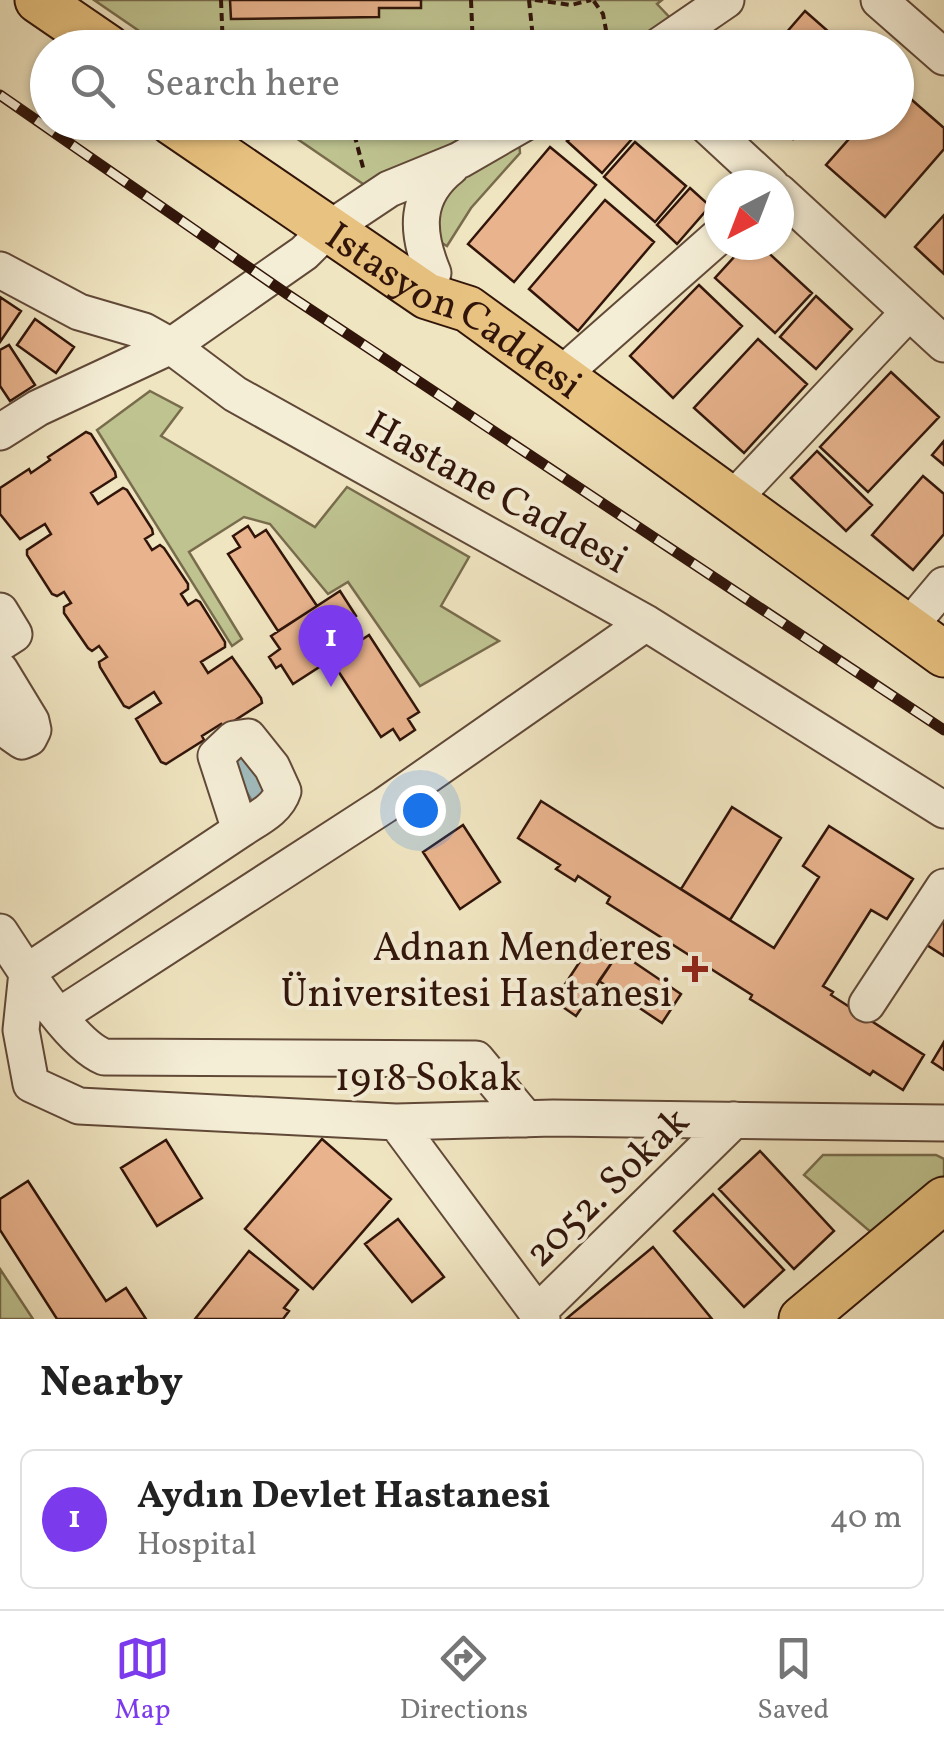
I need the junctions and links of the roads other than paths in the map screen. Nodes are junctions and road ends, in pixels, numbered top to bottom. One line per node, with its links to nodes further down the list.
1 (38, 0): 6 (main road)
2 (726, 0): 7 (street)
3 (879, 0): 8 (street)
4 (0, 2): 5 (main road)
5 (40, 30)
6 (82, 30)
7 (682, 30)
8 (913, 30)
9 (914, 31): 10 (street)
10 (944, 58)
11 (203, 140): 18 (main road, Istasyon Caddesi)
12 (241, 140): 18 (main road)
13 (496, 140): 15 (street)
14 (723, 140): 16 (street)
15 (446, 170): 18 (street); 21 (street)
16 (755, 170)
17 (794, 206): 23 (street)
18 (344, 223): 21 (main road); 22 (main road, Istasyon Caddesi); 24 (street)
19 (704, 249): 27 (street)
20 (0, 270): 26 (street, Hastane Caddesi)
21 (433, 273): 22 (main road)
22 (468, 310): 27 (main road, Istasyon Caddesi)
23 (909, 312): 25 (street); 30 (street)
24 (213, 316): 26 (street); 28 (street)
25 (944, 344)
26 (142, 345): 28 (street, Hastane Caddesi); 29 (street)
27 (559, 376): 30 (main road, Istasyon Caddesi)
28 (235, 394): 34 (street, Hastane Caddesi)
29 (0, 432)
30 (732, 500): 31 (main road, Istasyon Caddesi)
31 (808, 557): 32 (main road); 36 (main road, Istasyon Caddesi); 38 (main road)
32 (937, 607)
33 (0, 610): 35 (street)
34 (646, 623): 40 (street, Hastane Caddesi); 46 (street)
35 (0, 644)
36 (944, 654)
37 (0, 670): 39 (street)
38 (944, 688)
39 (0, 713)
40 (944, 810)
41 (240, 830): 44 (street)
42 (944, 887): 45 (street)
43 (0, 932): 44 (street)
44 (27, 972): 46 (street); 49 (street, 1918 Sokak)
45 (867, 1004)
46 (59, 1016): 47 (street)
47 (526, 1119): 48 (street, 1918 Sokak); 49 (street, 1918 Sokak)
48 (734, 1120): 50 (street, 1918 Sokak); 53 (street, 2052. Sokak)
49 (396, 1122): 53 (street)
50 (944, 1124)
51 (944, 1200): 54 (main road)
52 (944, 1234): 55 (main road)
53 (540, 1316)
54 (802, 1319)
55 (843, 1319)

